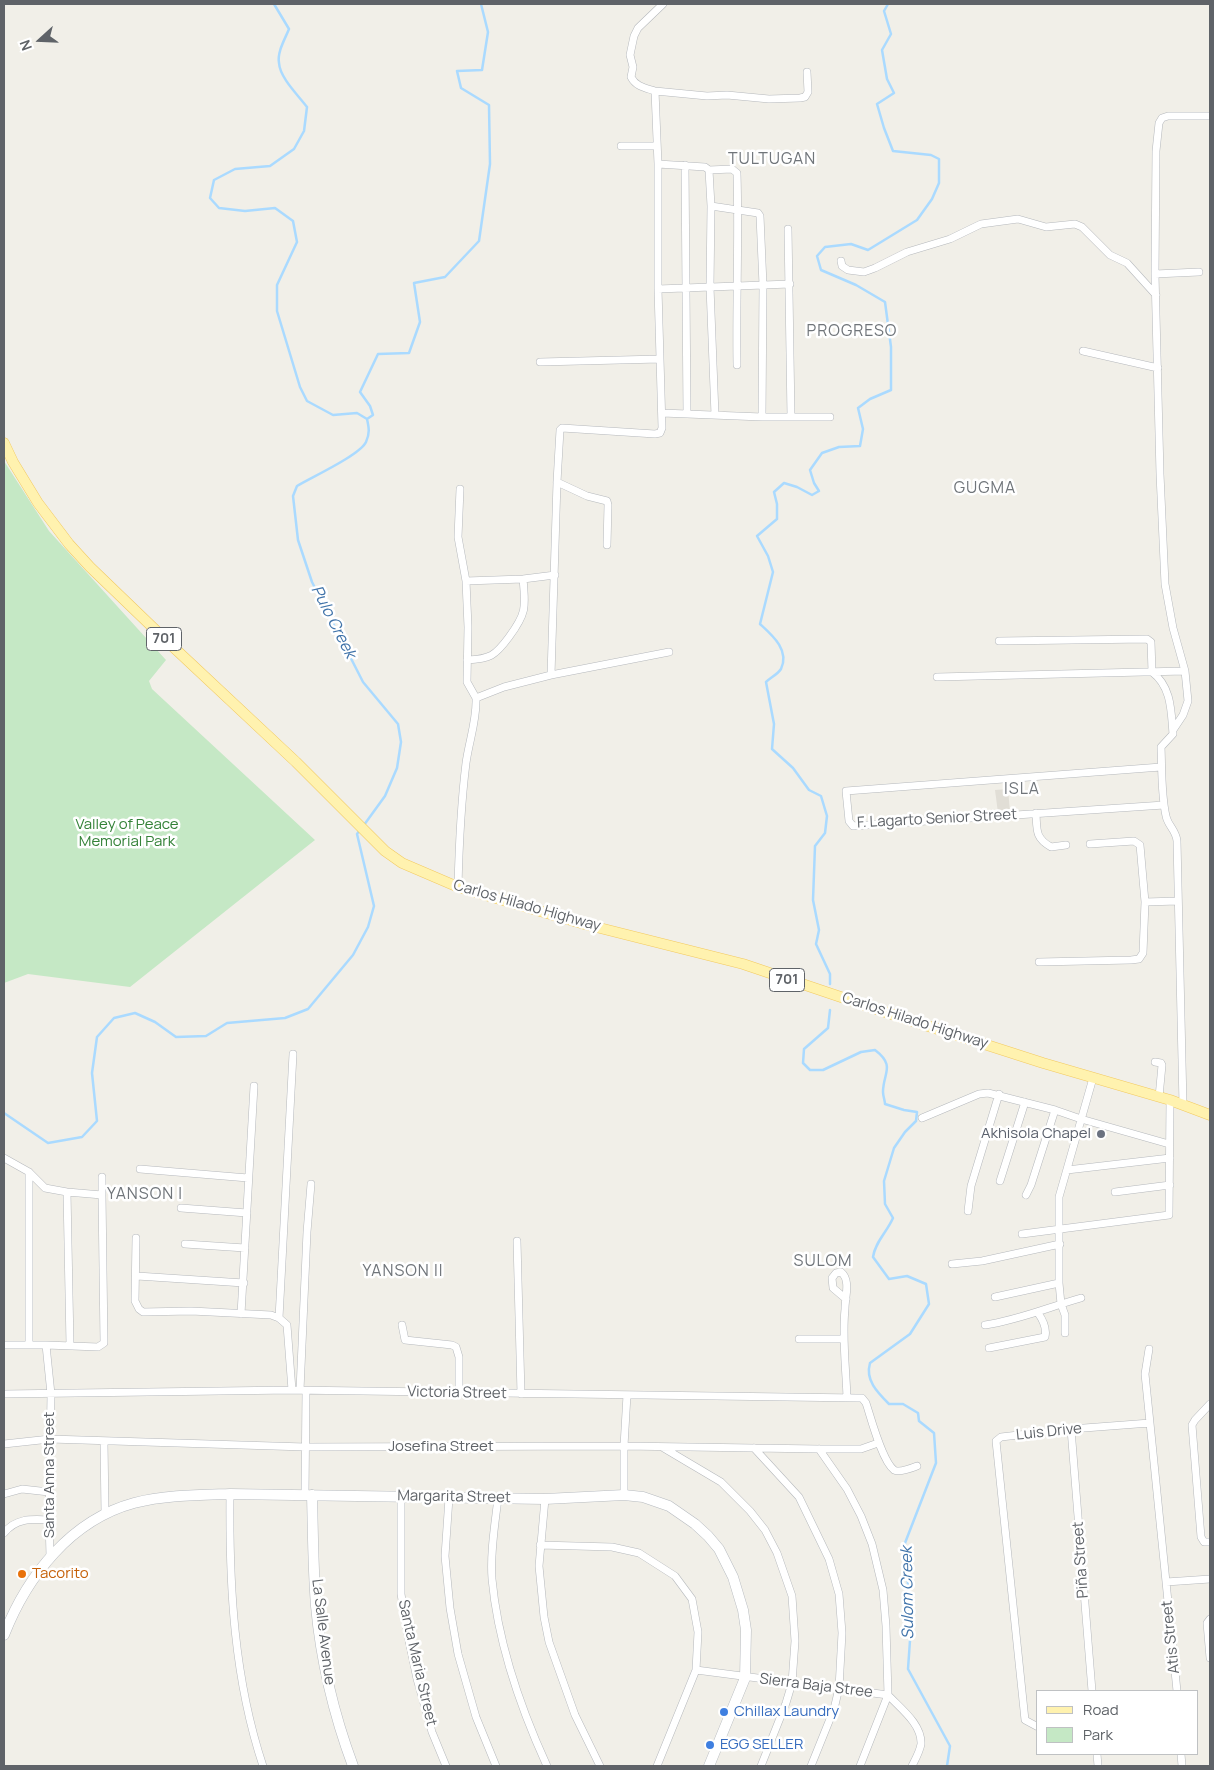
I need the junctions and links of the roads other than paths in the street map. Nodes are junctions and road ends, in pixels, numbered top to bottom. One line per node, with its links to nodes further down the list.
1 (663, 4): 3 (street)
2 (807, 72): 3 (street)
3 (655, 91): 6 (street)
4 (1210, 116): 15 (street)
5 (621, 146): 6 (street)
6 (657, 146): 7 (street)
7 (658, 164): 8 (street); 21 (street)
8 (686, 165): 9 (street); 20 (street)
9 (709, 170): 10 (street); 11 (street)
10 (711, 206): 11 (street); 19 (street)
11 (738, 211): 17 (street); 18 (street)
12 (788, 229): 16 (street)
13 (841, 261): 22 (street)
14 (1199, 272): 15 (street)
15 (1155, 274): 22 (street)
16 (790, 284): 17 (street); 32 (street)
17 (763, 285): 18 (street); 31 (street)
18 (736, 286): 19 (street); 26 (street)
19 (710, 287): 20 (street); 30 (street)
20 (687, 288): 21 (street); 29 (street)
21 (658, 289): 24 (street)
22 (1156, 294): 27 (street)
23 (1083, 351): 27 (street)
24 (660, 359): 25 (street); 28 (street)
25 (540, 362)
26 (737, 365)
27 (1158, 368): 44 (street)
28 (662, 413): 29 (street); 35 (street)
29 (687, 414): 30 (street)
30 (715, 415): 31 (street)
31 (762, 416): 32 (street)
32 (791, 417): 33 (street)
33 (830, 417)
34 (4, 443): 55 (main road, Carlos Hilado Highway / 701)
35 (557, 482): 37 (street); 38 (street)
36 (460, 489): 40 (street)
37 (607, 546)
38 (555, 575): 39 (street); 46 (street)
39 (522, 579): 40 (street); 43 (street)
40 (466, 582): 43 (street)
41 (1000, 641): 45 (street)
42 (669, 652): 46 (street)
43 (467, 660): 48 (street)
44 (1185, 671): 45 (street); 49 (street)
45 (1152, 672): 47 (street); 49 (street)
46 (551, 675): 48 (street)
47 (937, 677)
48 (476, 698): 55 (street)
49 (1172, 730): 50 (street)
50 (1162, 767): 51 (street); 52 (street, F. Lagarto Senior Street)
51 (1164, 805): 52 (street, F. Lagarto Senior Street); 56 (street)
52 (1036, 813): 54 (street)
53 (1090, 844): 57 (street)
54 (1066, 845)
55 (458, 887): 61 (main road, Carlos Hilado Highway / 701)
56 (1178, 901): 57 (street); 67 (street)
57 (1144, 902): 58 (street)
58 (1039, 962)
59 (293, 1054): 107 (street)
60 (1155, 1062): 64 (street)
61 (1093, 1078): 64 (main road, Carlos Hilado Highway / 701); 71 (street)
62 (254, 1086): 79 (street)
63 (999, 1094): 66 (street); 70 (street); 88 (street)
64 (1159, 1097): 65 (main road, Carlos Hilado Highway / 701)
65 (1170, 1100): 67 (main road, Carlos Hilado Highway / 701); 72 (street)
66 (1025, 1102): 68 (street); 80 (street)
67 (1183, 1105): 69 (main road, Carlos Hilado Highway / 701)
68 (1055, 1110): 71 (street); 86 (street)
69 (1210, 1115)
70 (922, 1118)
71 (1081, 1119): 72 (street); 76 (street)
72 (1169, 1144): 74 (street)
73 (4, 1158): 77 (street)
74 (1170, 1158): 76 (street); 82 (street)
75 (140, 1169): 79 (street)
76 (1067, 1170): 90 (street)
77 (28, 1172): 83 (street); 114 (street)
78 (102, 1177): 85 (street)
79 (248, 1178): 89 (street)
80 (1000, 1181)
81 (311, 1184): 119 (street)
82 (1170, 1185): 84 (street); 90 (street)
83 (67, 1192): 85 (street); 116 (street)
84 (1115, 1192)
85 (102, 1195): 116 (street)
86 (1026, 1195)
87 (181, 1208): 89 (street)
88 (968, 1211)
89 (247, 1213): 96 (street)
90 (1060, 1230): 91 (street); 95 (street)
91 (1022, 1234)
92 (136, 1238): 98 (street)
93 (517, 1241): 123 (street)
94 (185, 1244): 96 (street)
95 (1060, 1244): 97 (street); 100 (street)
96 (245, 1248): 99 (street)
97 (952, 1264)
98 (137, 1276): 99 (street); 106 (street)
99 (244, 1283): 106 (street)
100 (1059, 1283): 101 (street); 104 (street)
101 (995, 1297)
102 (1082, 1298): 104 (street)
103 (846, 1299): 112 (street)
104 (1061, 1304): 105 (street); 110 (street)
105 (1038, 1313): 109 (street); 117 (street)
106 (241, 1314): 107 (street)
107 (280, 1318): 119 (street)
108 (402, 1325): 120 (street)
109 (985, 1325)
110 (1065, 1333)
111 (799, 1339): 112 (street)
112 (844, 1339): 125 (street)
113 (4, 1345): 114 (street)
114 (29, 1345): 115 (street)
115 (46, 1345): 116 (street); 122 (street, Santa Anna Street)
116 (70, 1345)
117 (989, 1348)
118 (1149, 1349): 127 (street)
119 (300, 1390): 120 (street, Victoria Street); 122 (street, Victoria Street); 135 (street)
120 (459, 1393): 123 (street, Victoria Street)
121 (4, 1394): 122 (street, Victoria Street)
122 (51, 1394): 129 (street, Santa Anna Street)
123 (521, 1394): 124 (street, Victoria Street)
124 (627, 1395): 125 (street, Victoria Street); 133 (street)
125 (847, 1398): 131 (street, Victoria Street)
126 (1210, 1404): 151 (street)
127 (1150, 1423): 128 (street, Luis Drive); 155 (street)
128 (1071, 1429): 163 (street, Piña Street); 166 (street, Luis Drive)
129 (50, 1439): 130 (street, Josefina Street); 132 (street, Josefina Street); 139 (street, Santa Anna Street)
130 (104, 1441): 135 (street, Josefina Street); 148 (street)
131 (878, 1443): 137 (street, Josefina Street); 138 (street)
132 (4, 1444)
133 (624, 1446): 134 (street, Josefina Street); 135 (street, Josefina Street); 142 (street)
134 (662, 1447): 136 (street, Josefina Street); 161 (street)
135 (305, 1448): 143 (street)
136 (754, 1448): 137 (street, Josefina Street); 162 (street)
137 (819, 1449): 165 (street)
138 (917, 1466)
139 (49, 1492): 140 (street); 149 (street, Santa Anna Street)
140 (4, 1494)
141 (230, 1494): 143 (street, Margarita Street); 148 (street, Margarita Street); 167 (street)
142 (624, 1494): 147 (street, Margarita Street); 160 (street, Margarita Street)
143 (308, 1495): 144 (street, Margarita Street); 168 (street, La Salle Avenue)
144 (400, 1496): 145 (street, Margarita Street); 169 (street, Santa Maria Street)
145 (449, 1498): 146 (street, Margarita Street); 170 (street)
146 (498, 1498): 147 (street, Margarita Street); 171 (street)
147 (545, 1499): 152 (street)
148 (106, 1513): 153 (street, Margarita Street)
149 (49, 1520): 150 (street); 153 (street, Santa Anna Street)
150 (4, 1533)
151 (1210, 1542)
152 (540, 1545): 159 (street); 172 (street)
153 (50, 1556): 157 (street, Margarita Street)
154 (1210, 1579): 155 (street)
155 (1166, 1582): 164 (street, Atis Street)
156 (1210, 1619): 158 (street)
157 (4, 1634)
158 (1210, 1658)
159 (696, 1670): 160 (street, Sierra Baja Stree); 173 (street)
160 (745, 1678): 161 (street, Sierra Baja Stree); 174 (street, Margarita Street)
161 (792, 1683): 162 (street, Sierra Baja Stree); 175 (street)
162 (838, 1688): 165 (street, Sierra Baja Stree); 176 (street)
163 (1092, 1690)
164 (1176, 1690)
165 (888, 1695): 177 (street); 178 (street)
166 (1036, 1725)
167 (263, 1766)
168 (354, 1766)
169 (446, 1766)
170 (496, 1766)
171 (548, 1766)
172 (600, 1766)
173 (657, 1766)
174 (709, 1766)
175 (762, 1766)
176 (811, 1766)
177 (860, 1766)
178 (912, 1766)

